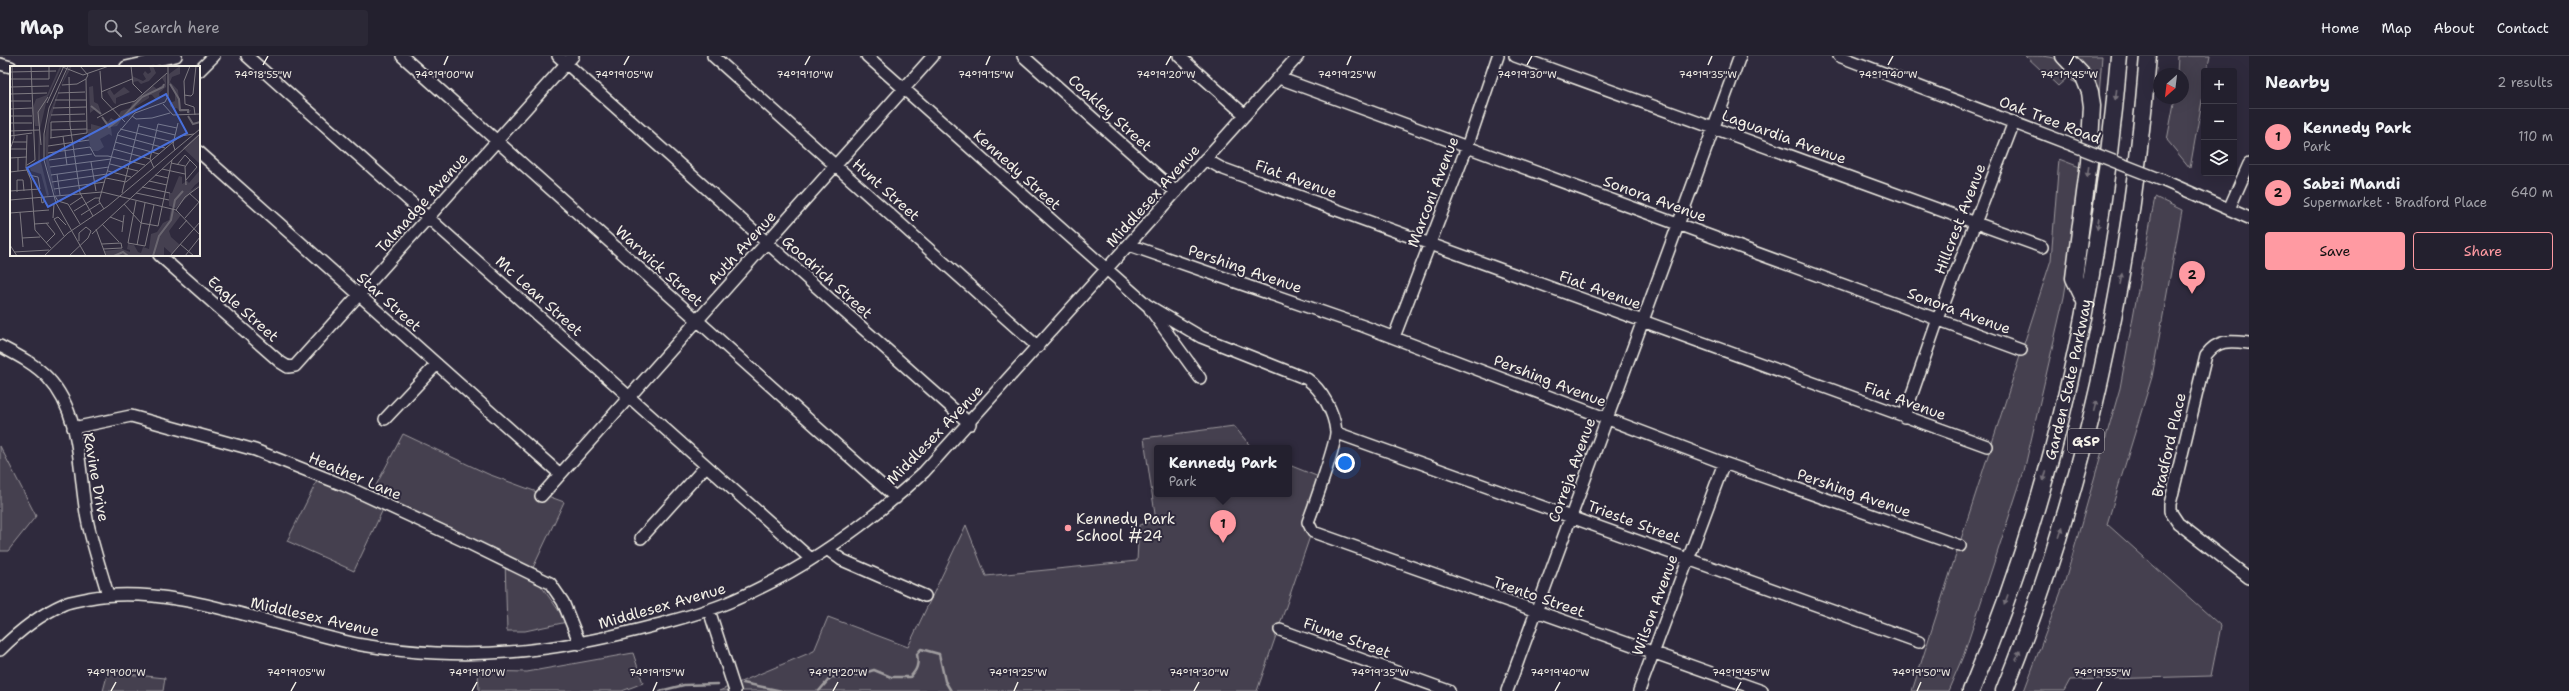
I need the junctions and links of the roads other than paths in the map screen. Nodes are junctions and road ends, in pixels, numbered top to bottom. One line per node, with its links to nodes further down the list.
1 (176, 56): 21 (street)
2 (214, 56): 23 (street)
3 (247, 56): 37 (street, Mc Lean Street)
4 (402, 56): 29 (street, Warwick Street)
5 (558, 56): 19 (street, Goodrich Street)
6 (713, 56): 34 (street, Hunt Street)
7 (867, 56): 25 (street, Kennedy Street)
8 (933, 56): 25 (street, Auth Avenue)
9 (1023, 56): 35 (street, Coakley Street)
10 (1178, 56): 26 (street)
11 (1298, 56): 24 (street, Middlesex Avenue)
12 (1498, 56): 30 (street, Marconi Avenue)
13 (1515, 56): 28 (street, Laguardia Avenue)
14 (1740, 56): 28 (street, Correja Avenue)
15 (1839, 56): 27 (street, Oak Tree Road)
16 (2064, 56): 48 (highway, one-way to 48)
17 (2119, 56): 48 (highway, Garden State Parkway / GSP, one-way to 48)
18 (2149, 56): 96 (highway, GSP, one-way to 18)
19 (570, 60): 29 (street, Talmadge Avenue); 41 (street, Goodrich Street)
20 (0, 64): 22 (street)
21 (131, 66)
22 (10, 67)
23 (200, 70)
24 (1279, 78): 26 (street, Middlesex Avenue); 30 (street, Sonora Avenue)
25 (904, 89): 34 (street, Auth Avenue); 46 (street, Kennedy Street)
26 (1245, 115): 32 (street, Middlesex Avenue)
27 (2014, 122): 36 (street, Oak Tree Road, bridge); 40 (street, Hillcrest Avenue)
28 (1713, 127): 39 (street, Correja Avenue); 40 (street, Laguardia Avenue)
29 (497, 141): 37 (street, Talmadge Avenue); 51 (street, Warwick Street)
30 (1467, 147): 39 (street, Sonora Avenue); 42 (street, Marconi Avenue)
31 (200, 153): 47 (street, Star Street)
32 (1205, 159): 35 (street, Middlesex Avenue); 42 (street, Fiat Avenue)
33 (2249, 164): 36 (street)
34 (836, 166): 41 (street, Auth Avenue); 56 (street, Hunt Street)
35 (1176, 192): 43 (street, Middlesex Avenue)
36 (2229, 210): 38 (street, Oak Tree Road)
37 (428, 218): 47 (street, Talmadge Avenue); 61 (street, Mc Lean Street)
38 (2249, 218)
39 (1678, 223): 50 (street, Sonora Avenue); 52 (street, Correja Avenue)
40 (1974, 223): 44 (street, Laguardia Avenue); 50 (street, Hillcrest Avenue)
41 (767, 243): 51 (street, Auth Avenue); 65 (street, Goodrich Street)
42 (1429, 244): 52 (street, Fiat Avenue); 53 (street, Marconi Avenue)
43 (1129, 245): 46 (street, Middlesex Avenue); 53 (street, Pershing Avenue)
44 (2042, 247)
45 (160, 256): 59 (street, Eagle Street)
46 (1106, 270): 49 (street, Kennedy Street); 56 (street, Middlesex Avenue)
47 (360, 295): 58 (street, Star Street); 59 (street, Talmadge Avenue)
48 (2085, 301): 95 (highway, Garden State Parkway / GSP, one-way to 95)
49 (1147, 305): 60 (street, Kennedy Street); 67 (street, Kennedy Street)
50 (1938, 319): 57 (street, Sonora Avenue); 62 (street, Hillcrest Avenue)
51 (697, 320): 61 (street, Auth Avenue); 73 (street, Warwick Street)
52 (1642, 321): 62 (street, Fiat Avenue); 63 (street, Correja Avenue)
53 (1394, 337): 63 (street, Pershing Avenue)
54 (2249, 344): 80 (street, Bradford Place)
55 (0, 346): 66 (street, Ravine Drive)
56 (1038, 347): 65 (street, Middlesex Avenue)
57 (2021, 350)
58 (437, 364): 64 (street); 71 (street, Star Street)
59 (290, 367)
60 (1200, 378)
61 (629, 397): 70 (street, Mc Lean Street); 71 (street, Auth Avenue)
62 (1904, 417): 68 (street, Fiat Avenue)
63 (1607, 418): 69 (street, Pershing Avenue); 74 (street, Correja Avenue)
64 (385, 419)
65 (970, 424): 73 (street, Middlesex Avenue)
66 (73, 428): 81 (street, Ravine Drive); 87 (street, Heather Lane)
67 (1337, 433): 74 (street, Trieste Street); 84 (street, Trento Street)
68 (1987, 446)
69 (1724, 463): 76 (street, Pershing Avenue); 78 (street, Wilson Avenue)
70 (706, 466): 75 (street); 79 (street, Mc Lean Street)
71 (560, 474): 72 (street, Auth Avenue)
72 (541, 496)
73 (896, 498): 77 (street, Middlesex Avenue)
74 (1571, 515): 78 (street, Trieste Street); 84 (street, Correja Avenue)
75 (641, 538)
76 (1960, 546)
77 (827, 549): 79 (street, Middlesex Avenue); 82 (street)
78 (1688, 558): 86 (street, Trieste Street); 89 (street, Wilson Avenue)
79 (811, 559): 83 (street, Middlesex Avenue)
80 (2249, 578)
81 (108, 595): 87 (street, Middlesex Avenue); 88 (street, Middlesex Avenue)
82 (925, 596)
83 (709, 610): 87 (street, Middlesex Avenue); 90 (street)
84 (1537, 613): 89 (street, Trento Street); 92 (street, Correja Avenue)
85 (1280, 630): 91 (street, Fiume Street)
86 (1919, 642)
87 (580, 644)
88 (0, 650)
89 (1653, 651): 93 (street, Wilson Avenue); 94 (street, Trento Street)
90 (735, 691)
91 (1449, 691)
92 (1507, 691)
93 (1639, 691)
94 (1762, 691)
95 (1971, 691)
96 (2004, 691)

